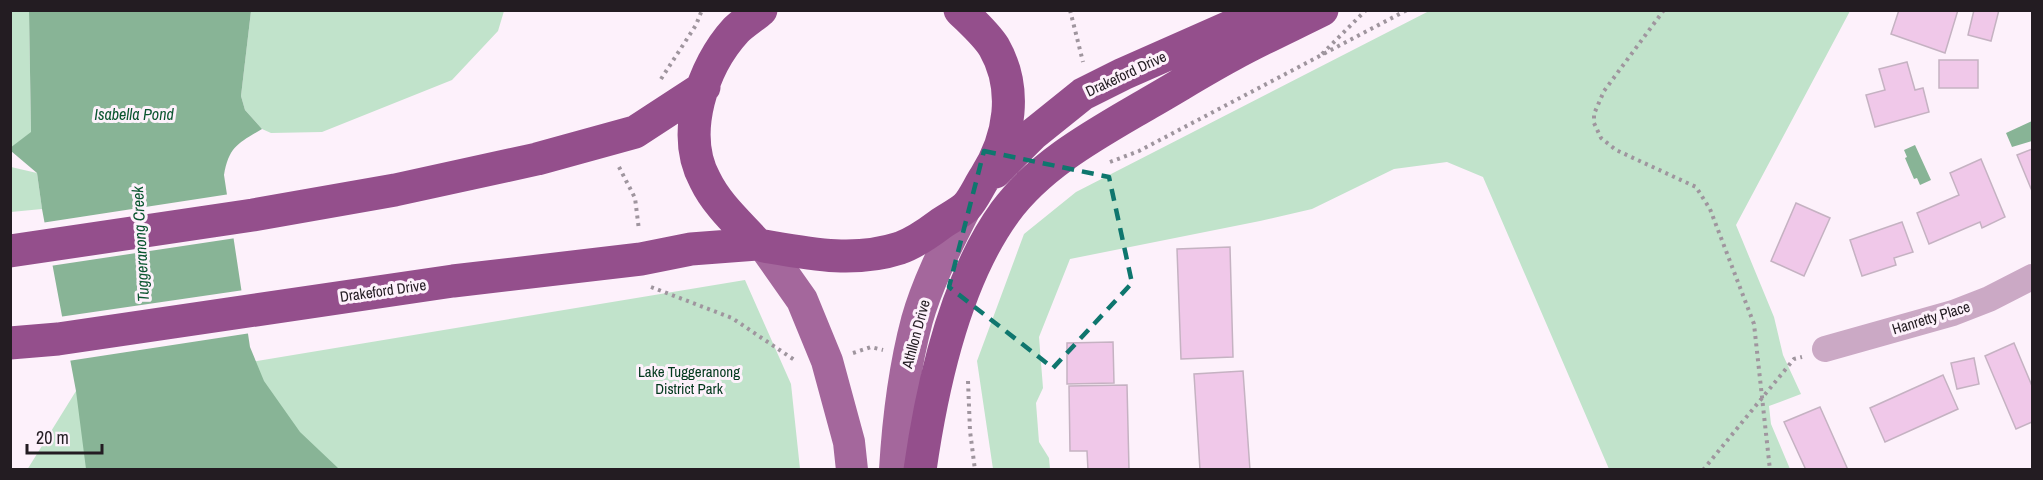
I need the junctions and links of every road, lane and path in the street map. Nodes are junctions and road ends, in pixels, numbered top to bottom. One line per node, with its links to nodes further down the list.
1 (702, 10): 10 (path)
2 (734, 10): 9 (main road)
3 (761, 10): 9 (highway)
4 (960, 10): 14 (highway)
5 (1268, 10): 14 (highway, Drakeford Drive)
6 (1322, 10): 26 (highway)
7 (1407, 10): 13 (path)
8 (1664, 10): 23 (path)
9 (719, 55): 11 (highway)
10 (659, 82)
11 (704, 87): 12 (highway); 15 (highway)
12 (607, 141): 16 (highway); 17 (path)
13 (1100, 167)
14 (971, 198): 15 (highway, Drakeford Drive); 25 (main road, Athllon Drive)
15 (761, 245): 17 (highway, Drakeford Drive); 24 (main road)
16 (10, 251)
17 (641, 259): 19 (highway, Drakeford Drive); 21 (path)
18 (2032, 277): 20 (street, Hanretty Place)
19 (10, 344)
20 (1825, 349): 23 (path)
21 (797, 362)
22 (968, 375): 27 (path)
23 (1763, 397): 28 (path); 29 (path)
24 (852, 470)
25 (895, 470)
26 (920, 470)
27 (975, 470)
28 (1703, 470)
29 (1770, 470)

